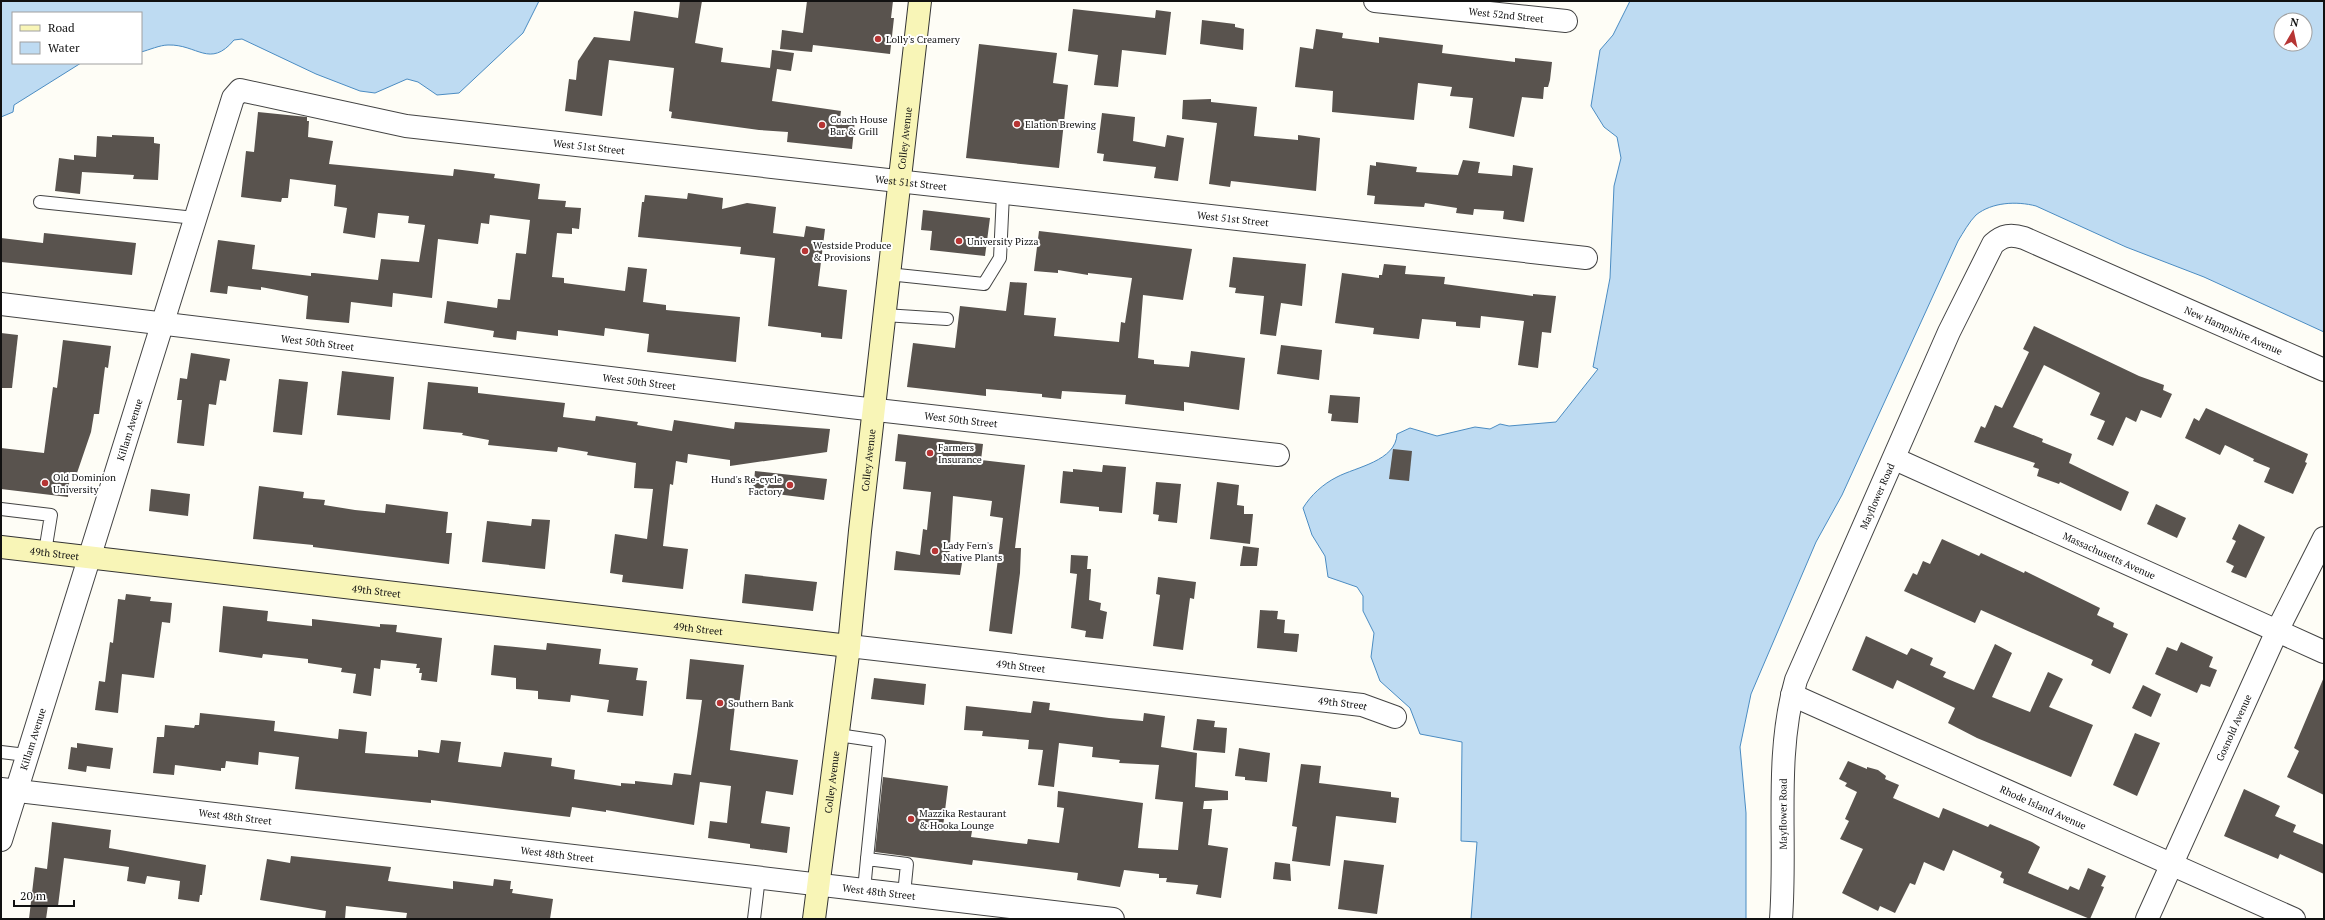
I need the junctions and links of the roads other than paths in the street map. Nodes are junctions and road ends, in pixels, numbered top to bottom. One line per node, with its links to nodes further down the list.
1 (920, 1): 5 (main road, Colley Avenue)
2 (1375, 1): 3 (street, West 52nd Street)
3 (1566, 21)
4 (240, 90): 5 (street, West 51st Street); 8 (street, Killam Avenue)
5 (898, 182): 6 (street, West 51st Street); 10 (main road, Colley Avenue)
6 (1003, 194): 9 (street, West 51st Street); 10 (lane)
7 (40, 202): 8 (lane)
8 (196, 218): 15 (street, Killam Avenue)
9 (1586, 258)
10 (888, 274): 13 (main road, Colley Avenue)
11 (2142, 290): 16 (street, New Hampshire Avenue); 19 (street, Mayflower Road)
12 (1, 304): 15 (street, West 50th Street)
13 (884, 314): 14 (lane); 17 (main road, Colley Avenue)
14 (947, 319)
15 (162, 324): 17 (street, West 50th Street); 24 (street, Killam Avenue)
16 (2324, 370)
17 (874, 409): 18 (street, West 50th Street); 26 (main road, Colley Avenue)
18 (1278, 455)
19 (1895, 459): 25 (street, Massachusetts Avenue); 28 (street, Mayflower Road)
20 (1, 509): 23 (lane)
21 (2324, 538): 25 (street, Gosnold Avenue)
22 (1, 547): 23 (main road, 49th Street)
23 (45, 552): 24 (main road, 49th Street)
24 (88, 558): 26 (main road, 49th Street); 32 (street, Killam Avenue)
25 (2277, 631): 27 (street, Massachusetts Avenue); 36 (street, Gosnold Avenue)
26 (849, 646): 29 (street, 49th Street); 30 (main road, Colley Avenue)
27 (2324, 652)
28 (1792, 695): 36 (street, Rhode Island Avenue); 44 (street, Mayflower Road)
29 (1395, 716)
30 (838, 734): 35 (lane); 38 (main road, Colley Avenue)
31 (1, 752): 32 (lane)
32 (26, 755): 33 (street, Killam Avenue)
33 (9, 790): 34 (street, Killam Avenue); 37 (street, West 48th Street)
34 (1, 840)
35 (867, 859): 39 (lane); 40 (lane)
36 (2171, 864): 45 (street, Gosnold Avenue); 46 (street, Rhode Island Avenue)
37 (759, 877): 38 (street, West 48th Street); 41 (lane)
38 (818, 884): 39 (street, West 48th Street); 42 (main road, Colley Avenue)
39 (864, 890): 40 (street, West 48th Street)
40 (904, 894): 43 (street, West 48th Street)
41 (754, 919)
42 (814, 919)
43 (1113, 919)
44 (1781, 919)
45 (2147, 919)
46 (2294, 919)

